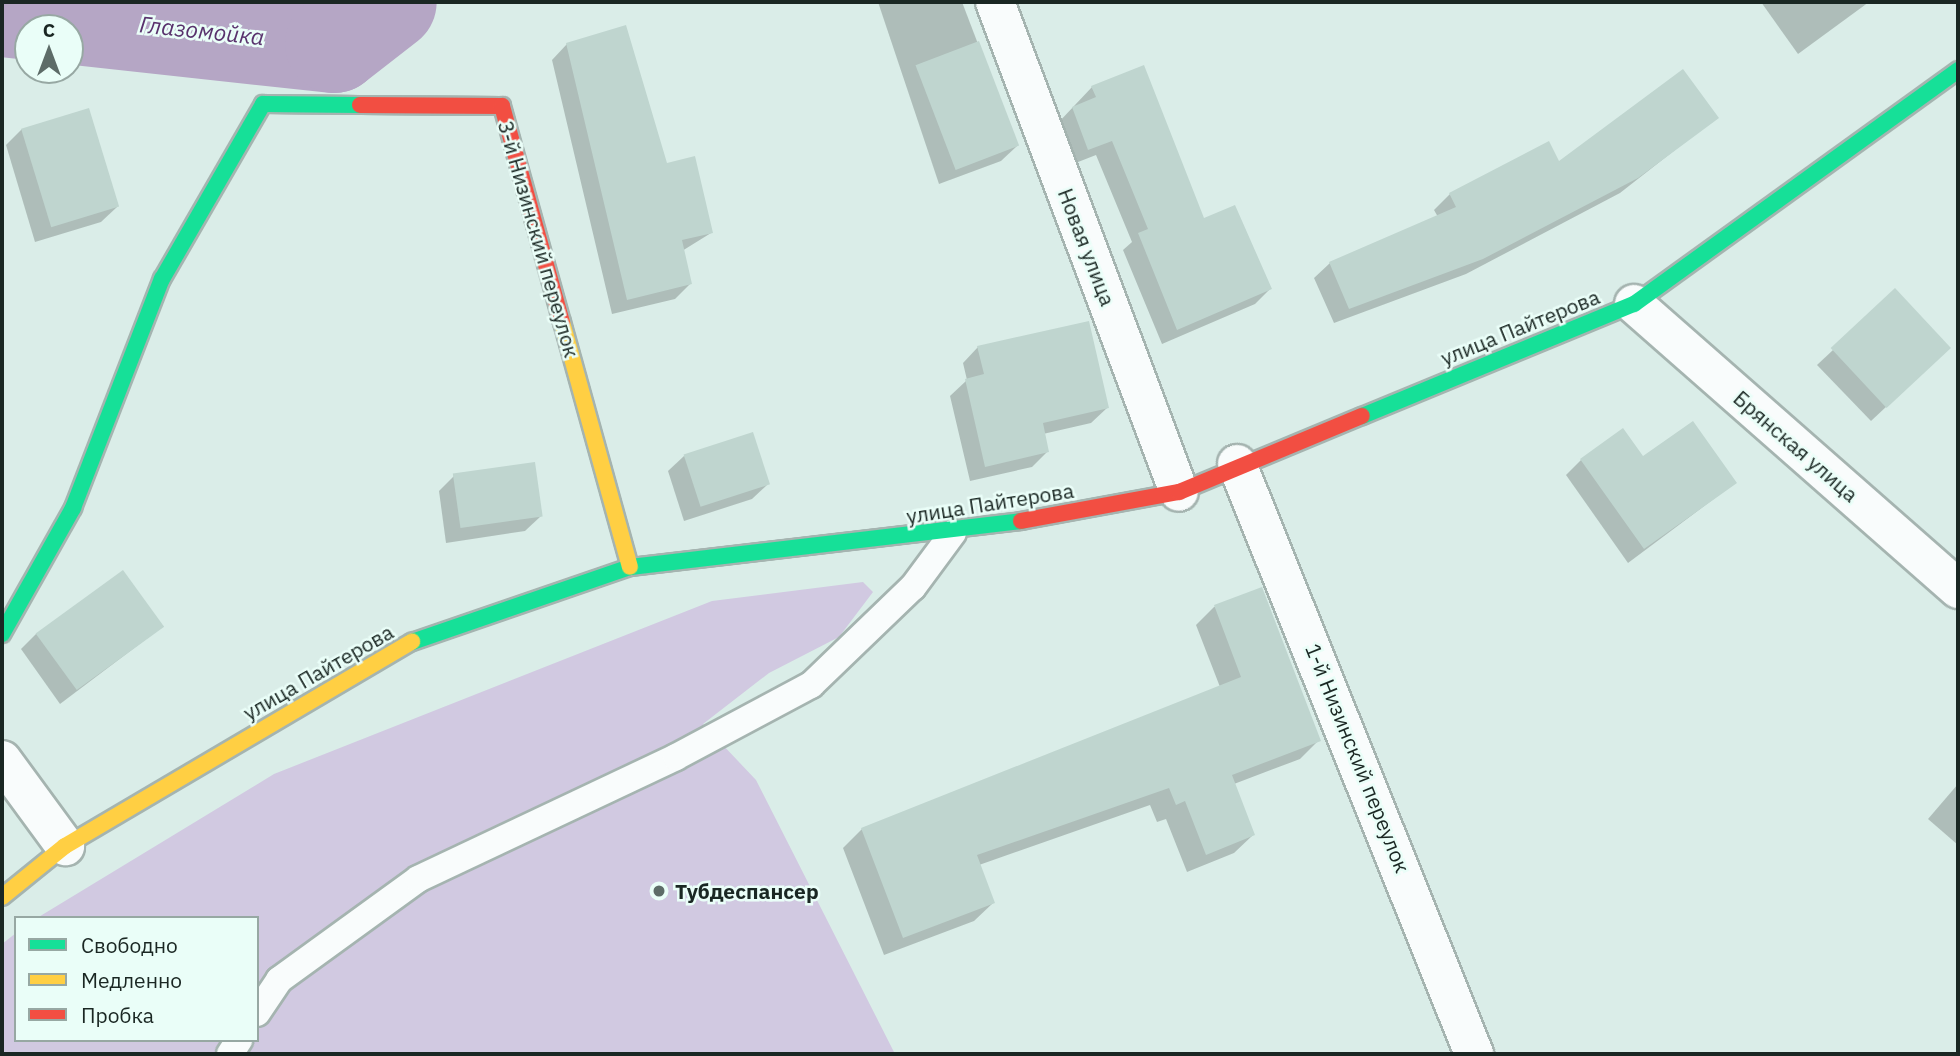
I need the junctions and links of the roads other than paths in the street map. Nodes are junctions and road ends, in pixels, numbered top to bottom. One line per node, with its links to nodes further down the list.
1 (995, 2): 5 (street, Новая улица)
2 (1958, 71): 3 (main road, улица Пайтерова)
3 (1634, 304): 4 (main road, улица Пайтерова); 8 (street, Брянская улица)
4 (1237, 464): 5 (main road, улица Пайтерова); 14 (street, 1-й Низинский переулок)
5 (1179, 492): 6 (main road, улица Пайтерова)
6 (953, 533): 7 (main road, улица Пайтерова); 13 (lane)
7 (630, 567): 9 (main road, 3-й Низинский переулок); 11 (main road, улица Пайтерова)
8 (1958, 589)
9 (2, 634)
10 (2, 760): 11 (street)
11 (65, 846): 12 (main road, улица Пайтерова)
12 (2, 897)
13 (259, 1010)
14 (1474, 1054)

